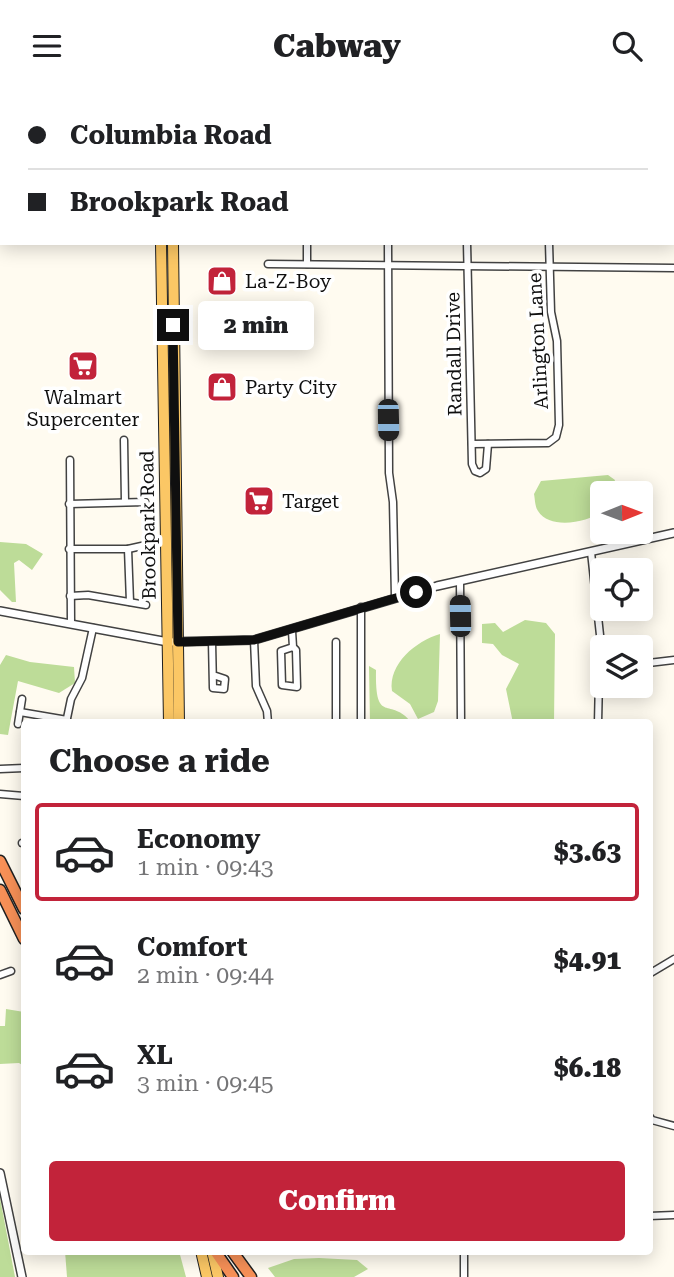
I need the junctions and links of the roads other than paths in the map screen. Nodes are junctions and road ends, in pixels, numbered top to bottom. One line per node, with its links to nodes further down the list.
1 (160, 245): 37 (main road, Brookpark Road)
2 (173, 245): 37 (main road, Brookpark Road)
3 (307, 245): 8 (street)
4 (388, 245): 9 (street)
5 (467, 245): 10 (street, Randall Drive)
6 (549, 245): 11 (street, Arlington Lane)
7 (268, 264): 8 (street)
8 (307, 264): 9 (street)
9 (388, 265): 10 (street); 27 (street)
10 (468, 267): 11 (street); 14 (street, Randall Drive)
11 (549, 268): 12 (street); 15 (street, Arlington Lane)
12 (674, 268)
13 (124, 440): 17 (street)
14 (472, 444): 15 (street); 15 (street, Randall Drive)
15 (488, 444)
16 (70, 460): 18 (street)
17 (125, 502): 18 (street); 19 (street)
18 (69, 504): 22 (street)
19 (147, 507)
20 (674, 533): 24 (street)
21 (148, 538): 23 (street)
22 (69, 549): 23 (street); 26 (street)
23 (128, 549): 28 (street)
24 (591, 552): 25 (street); 35 (street)
25 (460, 581): 27 (street); 54 (street)
26 (70, 596): 28 (street); 32 (street)
27 (395, 597): 30 (street)
28 (130, 602): 29 (street)
29 (146, 605)
30 (361, 607): 34 (street); 53 (street)
31 (0, 611): 32 (street)
32 (71, 623): 33 (street)
33 (93, 628): 37 (street); 48 (street)
34 (292, 631): 36 (street); 40 (street)
35 (600, 635)
36 (254, 640): 38 (street); 51 (street)
37 (173, 642): 38 (street); 49 (main road, Brookpark Road); 50 (main road, Brookpark Road)
38 (212, 642): 43 (street)
39 (336, 642): 52 (street)
40 (293, 647): 40 (street)
41 (674, 660): 42 (street)
42 (653, 662)
43 (213, 675)
44 (600, 698): 55 (street)
45 (22, 699): 46 (street)
46 (20, 712): 47 (street); 56 (street)
47 (57, 719)
48 (67, 719)
49 (169, 719)
50 (179, 719)
51 (268, 719)
52 (336, 719)
53 (361, 719)
54 (461, 719)
55 (598, 719)
56 (18, 725)
57 (21, 768): 58 (street)
58 (0, 769)
59 (0, 794): 60 (street)
60 (21, 796)
61 (0, 861): 63 (highway)
62 (0, 890): 64 (highway)
63 (21, 903)
64 (21, 933)
65 (674, 959): 67 (street)
66 (11, 971): 68 (street)
67 (653, 972)
68 (0, 975)
69 (653, 1120): 70 (street)
70 (674, 1126)
71 (0, 1173): 79 (street)
72 (674, 1215): 73 (street)
73 (653, 1216)
74 (202, 1255): 80 (main road)
75 (215, 1255): 81 (main road)
76 (217, 1255): 82 (highway)
77 (235, 1255): 83 (highway)
78 (464, 1255): 84 (street)
79 (22, 1277)
80 (207, 1277)
81 (218, 1277)
82 (233, 1277)
83 (251, 1277)
84 (464, 1277)

